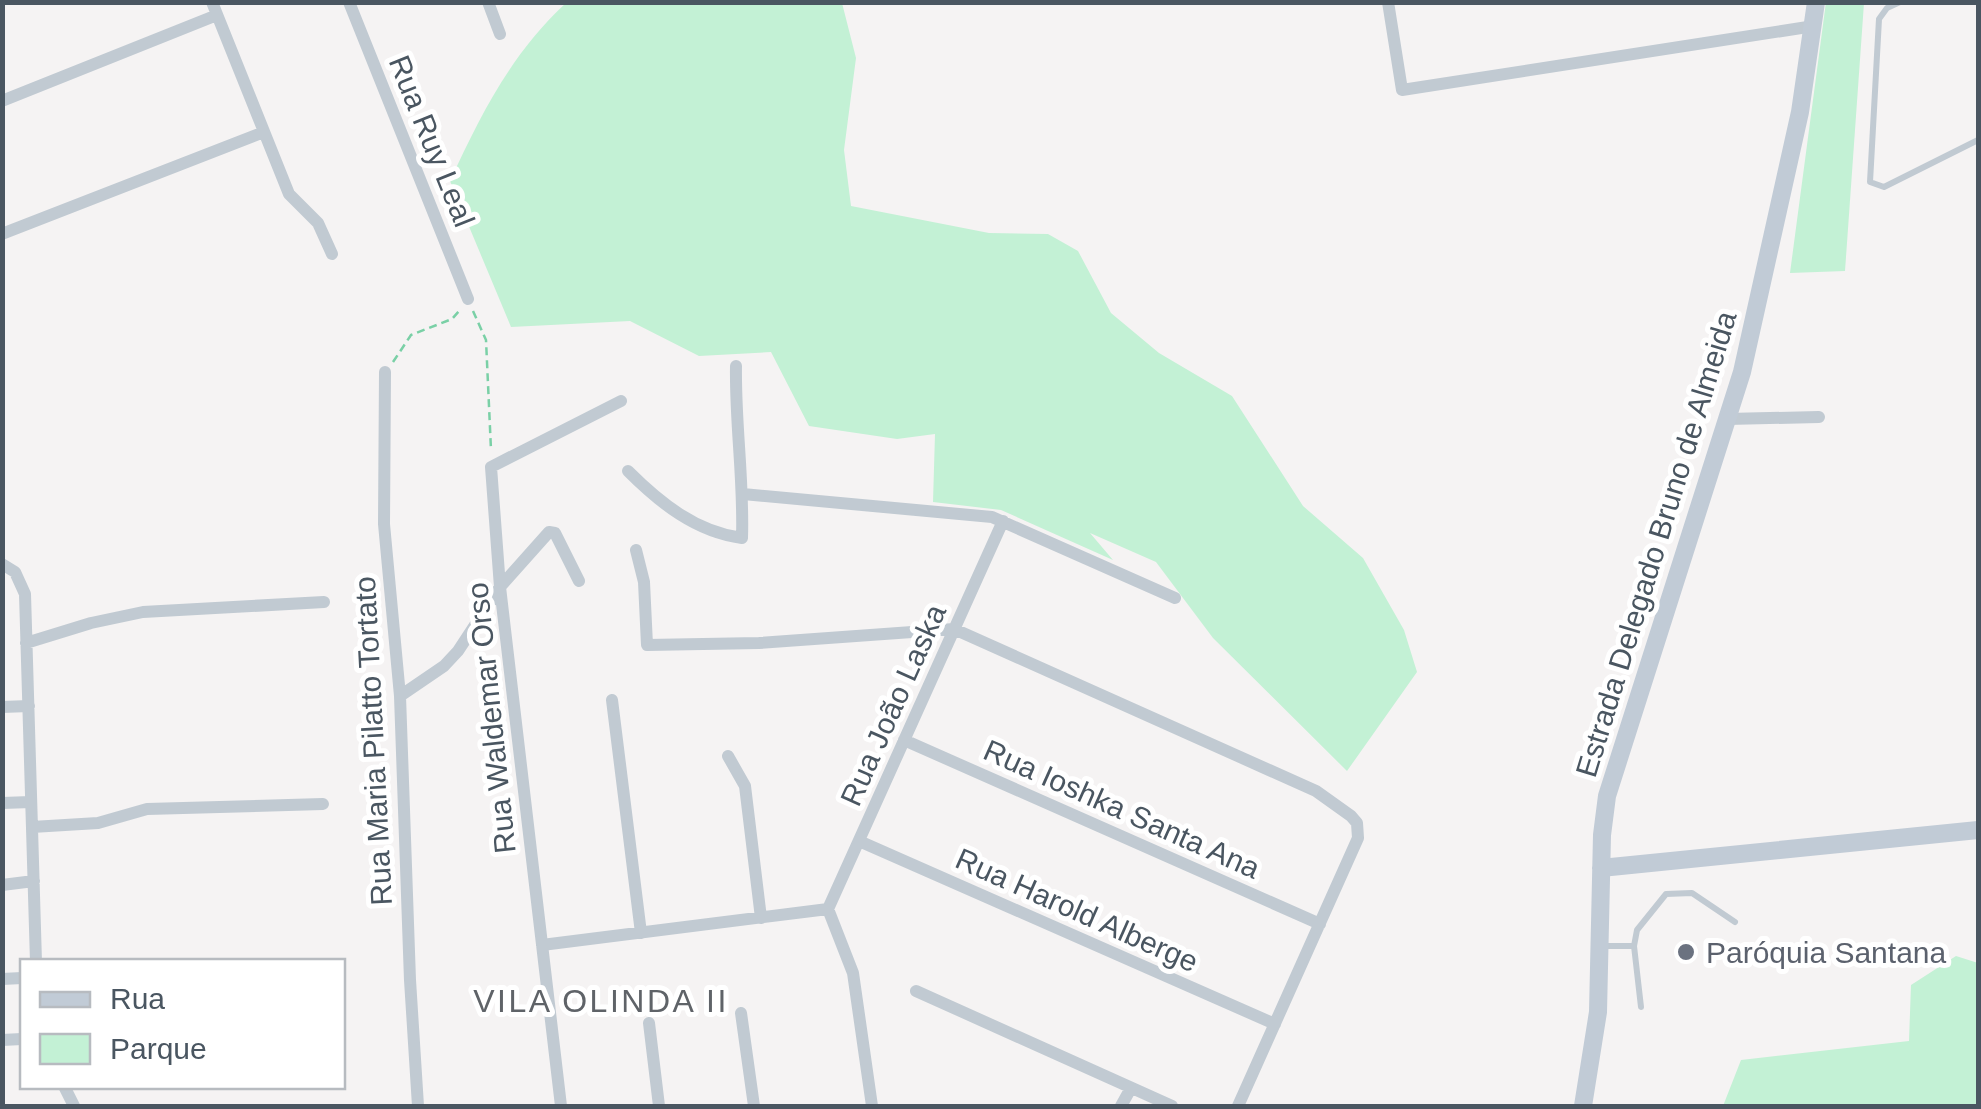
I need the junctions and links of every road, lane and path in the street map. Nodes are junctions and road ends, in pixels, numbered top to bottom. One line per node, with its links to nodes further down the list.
1 (349, 2): 14 (street, Rua Ruy Leal)
2 (488, 2): 8 (street)
3 (1388, 2): 7 (street)
4 (1816, 2): 7 (main road, Estrada Delegado Bruno de Almeida)
5 (1900, 2): 11 (lane)
6 (215, 9): 9 (street); 10 (street)
7 (1814, 26): 20 (main road, Estrada Delegado Bruno de Almeida)
8 (500, 34)
9 (2, 102)
10 (264, 132): 12 (street); 13 (street)
11 (1978, 140)
12 (2, 234)
13 (332, 254)
14 (468, 299): 21 (path)
15 (452, 319): 17 (path)
16 (736, 366): 23 (street)
17 (386, 372): 33 (street, Rua Maria Pilatto Tortato)
18 (621, 402): 21 (street)
19 (1818, 417): 20 (street)
20 (1727, 419): 45 (main road, Estrada Delegado Bruno de Almeida)
21 (491, 467): 28 (street, Rua Waldemar Orso)
22 (628, 471): 23 (street)
23 (744, 494): 24 (street)
24 (1003, 521): 29 (street); 31 (street, Rua João Laska)
25 (636, 550): 31 (street)
26 (2, 564): 32 (street)
27 (580, 581): 28 (street)
28 (500, 587): 33 (street); 53 (street, Rua Waldemar Orso)
29 (1176, 598)
30 (324, 602): 32 (street)
31 (954, 629): 37 (street, Rua João Laska); 51 (street)
32 (26, 643): 35 (street)
33 (400, 696): 63 (street, Rua Maria Pilatto Tortato)
34 (612, 700): 52 (street)
35 (28, 706): 36 (street); 39 (street)
36 (2, 707)
37 (904, 740): 44 (street, Rua João Laska); 51 (street, Rua Ioshka Santa Ana)
38 (728, 756): 49 (street)
39 (31, 802): 40 (street); 42 (street)
40 (2, 803)
41 (323, 804): 42 (street)
42 (32, 827): 46 (street)
43 (1978, 830): 45 (main road)
44 (859, 841): 48 (street, Rua João Laska); 61 (street, Rua Harold Alberge)
45 (1601, 868): 54 (main road, Estrada Delegado Bruno de Almeida)
46 (34, 881): 47 (street); 56 (street)
47 (2, 885)
48 (828, 909): 49 (street); 67 (street)
49 (761, 918): 52 (street)
50 (1735, 922): 55 (lane)
51 (1320, 924): 61 (street)
52 (641, 932): 53 (street)
53 (542, 945): 64 (street, Rua Waldemar Orso)
54 (1600, 946): 55 (lane); 71 (main road, Estrada Delegado Bruno de Almeida)
55 (1634, 946): 58 (lane)
56 (36, 959)
57 (916, 991): 62 (street)
58 (1641, 1006)
59 (741, 1013): 66 (street)
60 (649, 1022): 65 (street)
61 (1275, 1024): 70 (street)
62 (1131, 1088): 68 (street); 69 (street)
63 (418, 1106)
64 (561, 1106)
65 (659, 1106)
66 (754, 1106)
67 (872, 1106)
68 (1121, 1106)
69 (1172, 1106)
70 (1238, 1106)
71 (1583, 1106)

